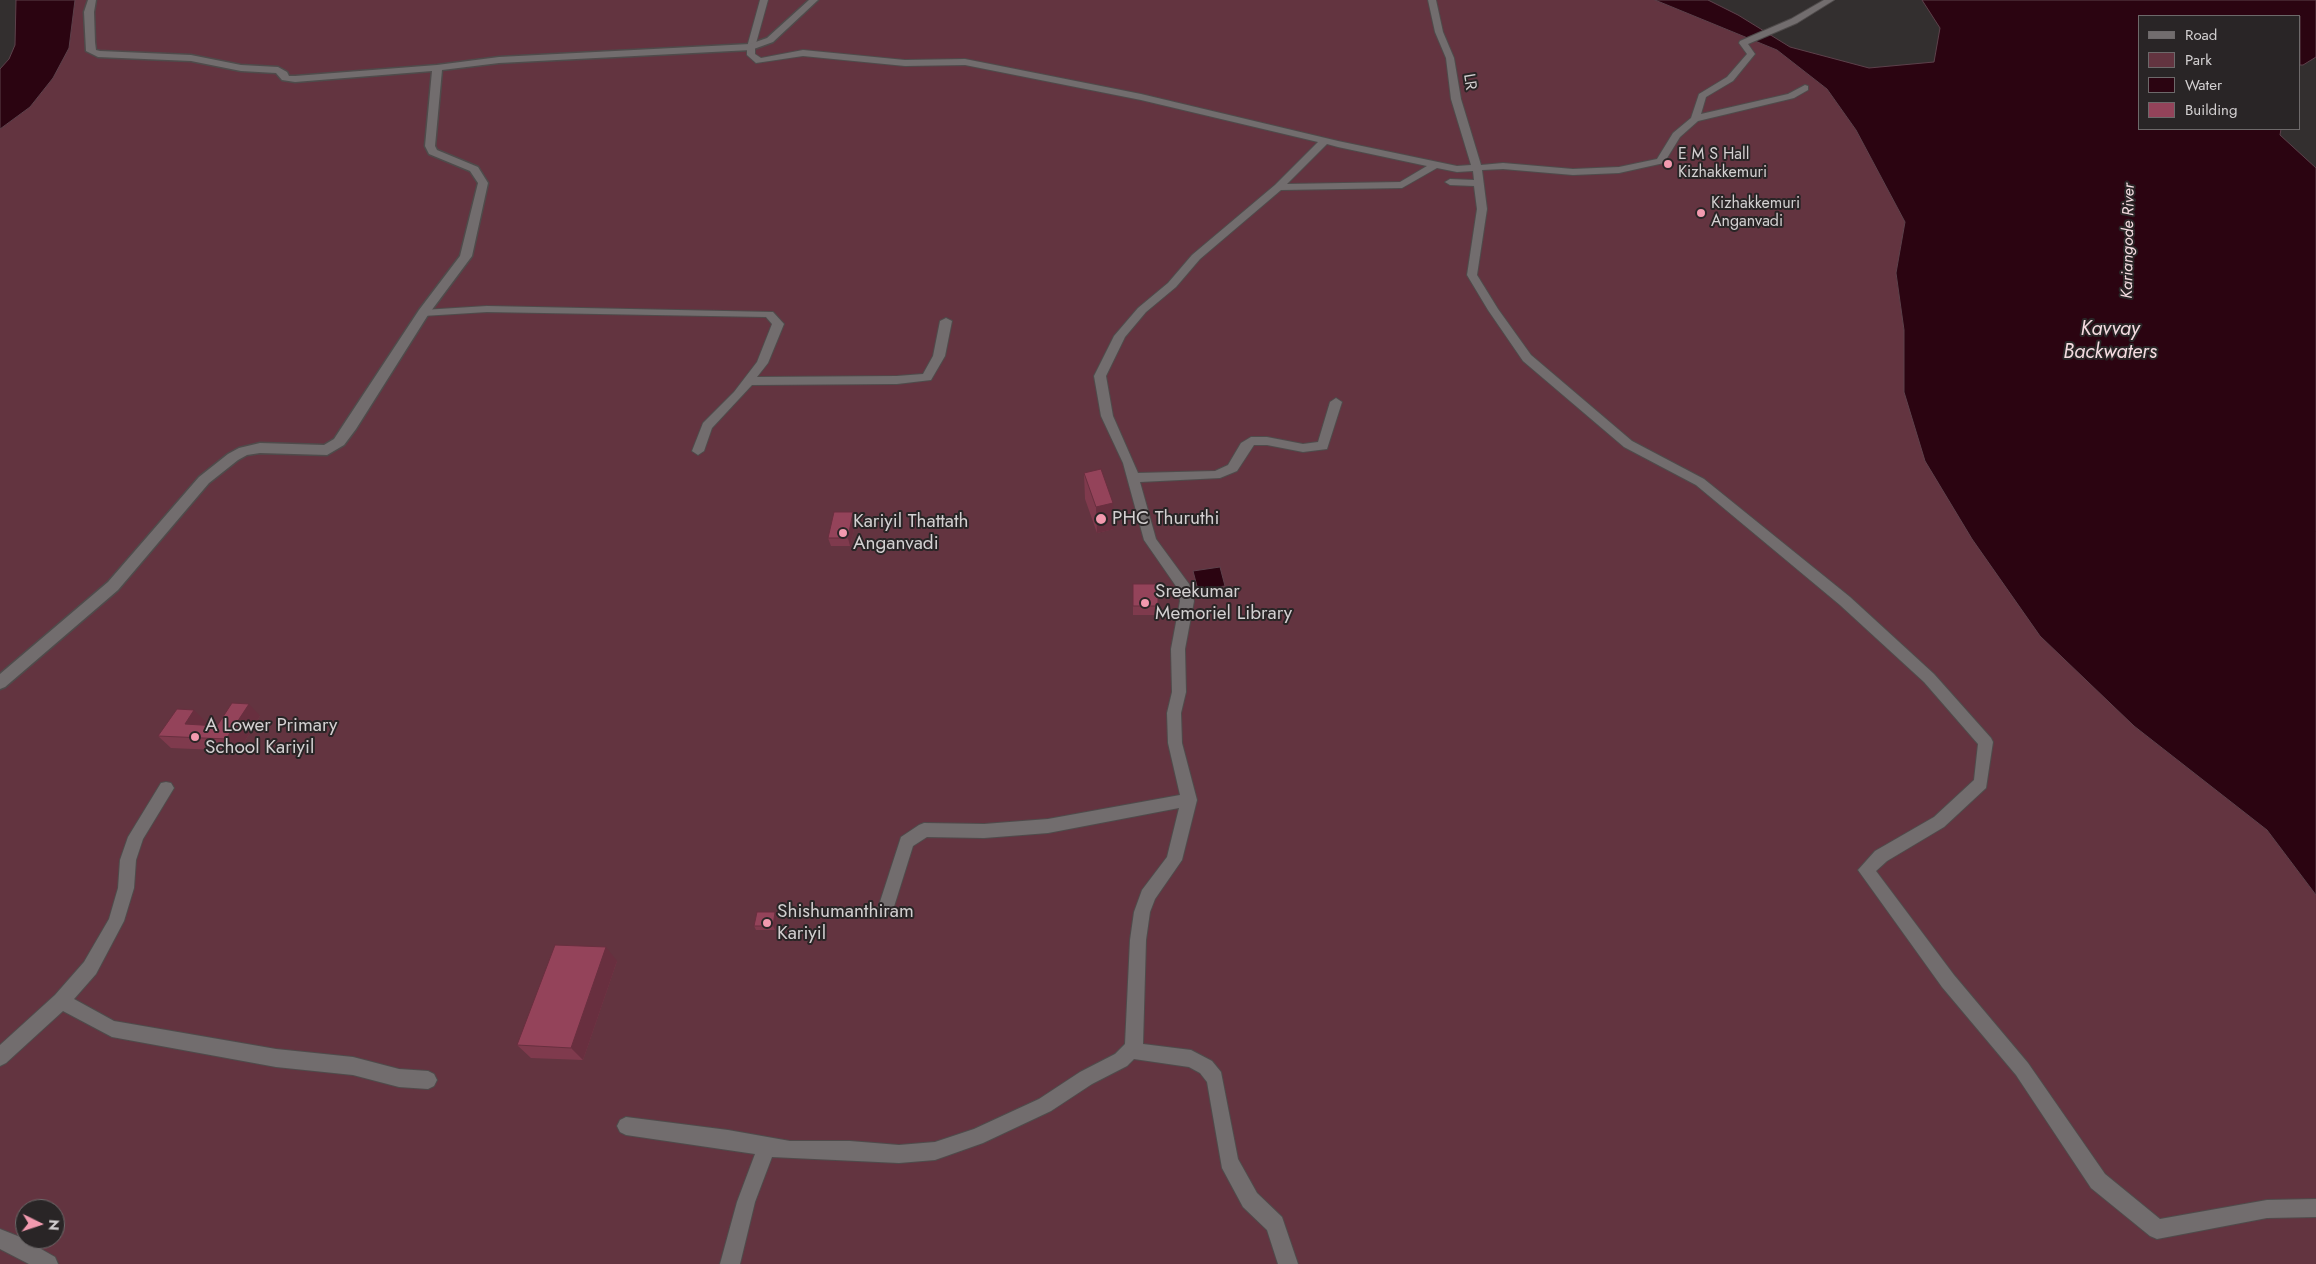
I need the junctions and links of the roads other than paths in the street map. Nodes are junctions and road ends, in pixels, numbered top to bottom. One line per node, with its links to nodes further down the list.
1 (92, 0): 7 (street)
2 (764, 0): 6 (street)
3 (814, 0): 6 (street)
4 (1432, 0): 12 (street, LR)
5 (1830, 0): 9 (street)
6 (751, 47): 7 (street); 10 (street)
7 (438, 68): 16 (street)
8 (1805, 88): 9 (street)
9 (1695, 119): 12 (street)
10 (1325, 141): 11 (street); 15 (street)
11 (1435, 165): 12 (street); 15 (street)
12 (1477, 168): 14 (street, LR)
13 (1450, 182): 14 (street)
14 (1479, 183): 32 (street, LR)
15 (1278, 187): 21 (street)
16 (423, 313): 18 (street); 22 (street)
17 (946, 321): 18 (street)
18 (748, 381): 20 (street)
19 (1336, 402): 21 (street)
20 (698, 451)
21 (1133, 478): 24 (street)
22 (0, 683)
23 (166, 788): 26 (street)
24 (1189, 800): 25 (street); 27 (street)
25 (886, 908)
26 (62, 1001): 28 (street); 29 (street)
27 (1134, 1048): 31 (street); 36 (street)
28 (0, 1057)
29 (428, 1080)
30 (626, 1126): 31 (street)
31 (767, 1147): 35 (street)
32 (2316, 1208)
33 (0, 1239): 34 (street)
34 (48, 1264)
35 (730, 1264)
36 (1288, 1264)

